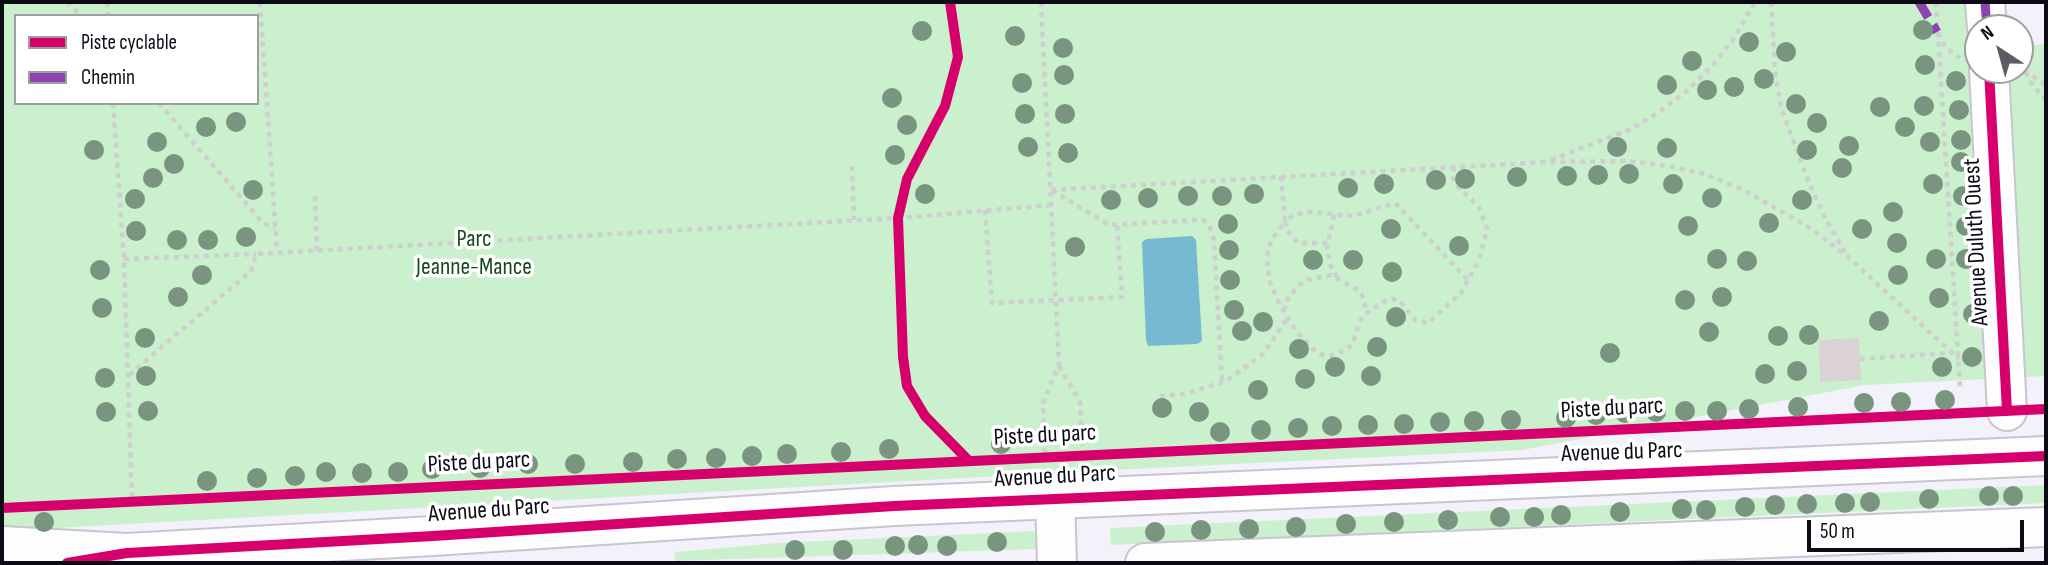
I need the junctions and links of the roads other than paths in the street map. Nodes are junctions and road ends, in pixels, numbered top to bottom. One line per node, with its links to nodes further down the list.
1 (2001, 84): 2 (main road, Avenue Duluth Ouest)
2 (2007, 411)
3 (2046, 456): 4 (main road, Avenue du Parc)
4 (1055, 499): 7 (main road, Avenue du Parc); 9 (main road)
5 (2046, 527): 10 (main road)
6 (2, 546): 7 (main road, Avenue du Parc)
7 (127, 552): 8 (main road, Avenue du Parc)
8 (67, 563)
9 (1057, 563)
10 (1144, 563)

